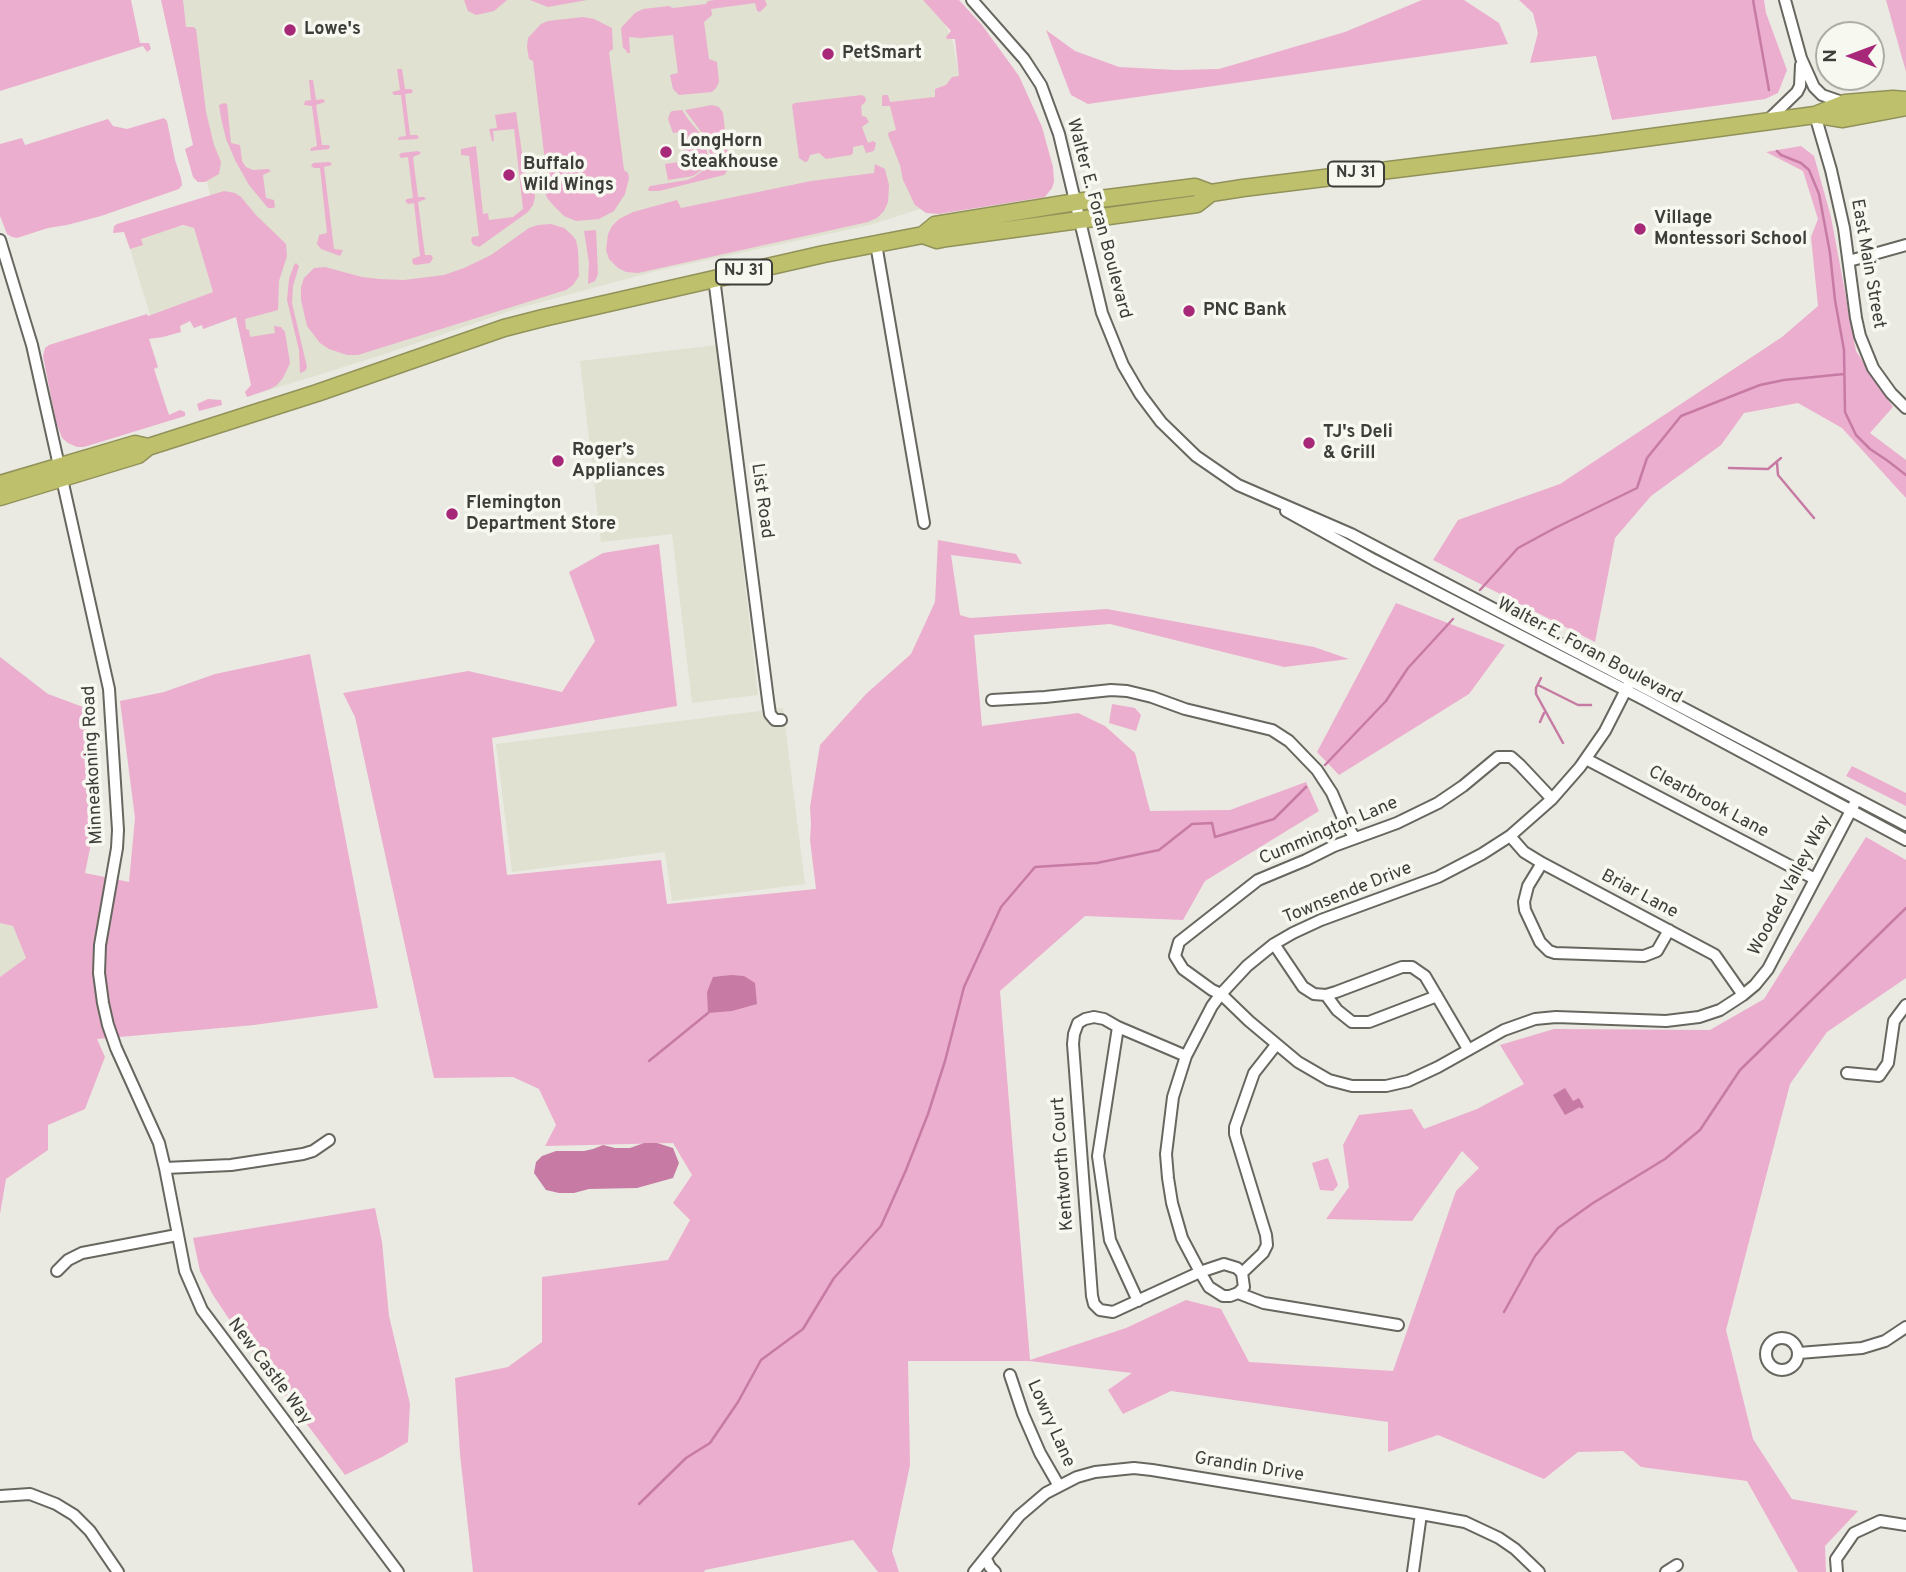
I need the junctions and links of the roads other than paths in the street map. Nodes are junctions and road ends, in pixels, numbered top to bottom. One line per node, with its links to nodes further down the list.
1 (971, 0): 10 (street, Walter E. Foran Boulevard)
2 (1785, 0): 3 (street)
3 (1801, 58): 5 (street); 8 (street)
4 (1906, 100): 5 (highway, NJ 31)
5 (1845, 103): 7 (highway, NJ 31)
6 (1906, 107): 7 (highway, NJ 31)
7 (1815, 115): 8 (highway, NJ 31); 16 (street, East Main Street)
8 (1766, 122): 9 (highway, NJ 31)
9 (1211, 193): 10 (highway, NJ 31); 11 (highway, NJ 31)
10 (1076, 202): 11 (street, Walter E. Foran Boulevard); 12 (highway, NJ 31)
11 (1080, 220): 12 (highway, NJ 31); 23 (street, Walter E. Foran Boulevard)
12 (923, 235): 14 (highway, NJ 31)
13 (0, 240): 19 (street, Minneakoning Road)
14 (876, 244): 17 (highway, NJ 31); 22 (street)
15 (1906, 246): 16 (street)
16 (1849, 261): 18 (street, East Main Street)
17 (715, 278): 19 (highway, NJ 31); 25 (street, List Road)
18 (1906, 408)
19 (61, 472): 20 (highway, NJ 31); 21 (highway, NJ 31); 49 (street, Minneakoning Road)
20 (0, 484)
21 (0, 497)
22 (925, 523)
23 (1629, 685): 26 (street, Townsende Drive); 28 (street, Walter E. Foran Boulevard); 29 (street, Walter E. Foran Boulevard)
24 (992, 700): 32 (street)
25 (781, 720)
26 (1586, 759): 27 (street, Townsende Drive); 35 (street, Clearbrook Lane)
27 (1552, 799): 31 (street, Townsende Drive); 32 (street, Cummington Lane)
28 (1857, 799): 29 (street, Wooded Valley Way); 30 (street, Walter E. Foran Boulevard)
29 (1851, 811): 33 (street, Walter E. Foran Boulevard); 35 (street, Wooded Valley Way)
30 (1906, 825)
31 (1510, 836): 34 (street, Briar Lane); 37 (street, Townsende Drive)
32 (1355, 838): 38 (street, Cummington Lane)
33 (1906, 840)
34 (1542, 863): 36 (street, Briar Lane); 36 (street)
35 (1815, 879): 40 (street, Wooded Valley Way)
36 (1669, 930): 40 (street, Briar Lane)
37 (1274, 944): 38 (street, Townsende Drive); 39 (street)
38 (1221, 994): 44 (street, Wooded Valley Way); 46 (street, Townsende Drive)
39 (1326, 995): 41 (street); 41 (street)
40 (1743, 995): 45 (street, Wooded Valley Way)
41 (1437, 996): 45 (street)
42 (1906, 1005): 47 (street)
43 (1118, 1027): 46 (street, Kentworth Court); 55 (street); 55 (street, Kentworth Court)
44 (1276, 1045): 45 (street, Wooded Valley Way); 53 (street)
45 (1468, 1049)
46 (1186, 1056): 52 (street, Townsende Drive)
47 (1847, 1073)
48 (329, 1140): 49 (street)
49 (165, 1168): 50 (street, New Castle Way)
50 (177, 1235): 51 (street); 67 (street, New Castle Way)
51 (57, 1271)
52 (1199, 1272): 53 (street); 54 (street, Townsende Drive); 55 (street, Kentworth Court)
53 (1242, 1273): 54 (street)
54 (1238, 1293): 56 (street)
55 (1138, 1301)
56 (1398, 1325)
57 (1906, 1327): 58 (street)
58 (1799, 1353)
59 (1010, 1375): 60 (street, Lowry Lane)
60 (1059, 1486): 62 (street, Grandin Drive); 64 (street, Grandin Drive)
61 (0, 1496): 66 (street)
62 (1421, 1514): 70 (street); 71 (street, Grandin Drive)
63 (1906, 1525): 73 (street)
64 (986, 1559): 68 (street, Grandin Drive); 69 (street)
65 (1677, 1565): 72 (street)
66 (118, 1572)
67 (398, 1572)
68 (974, 1572)
69 (995, 1572)
70 (1413, 1572)
71 (1539, 1572)
72 (1666, 1572)
73 (1837, 1572)

